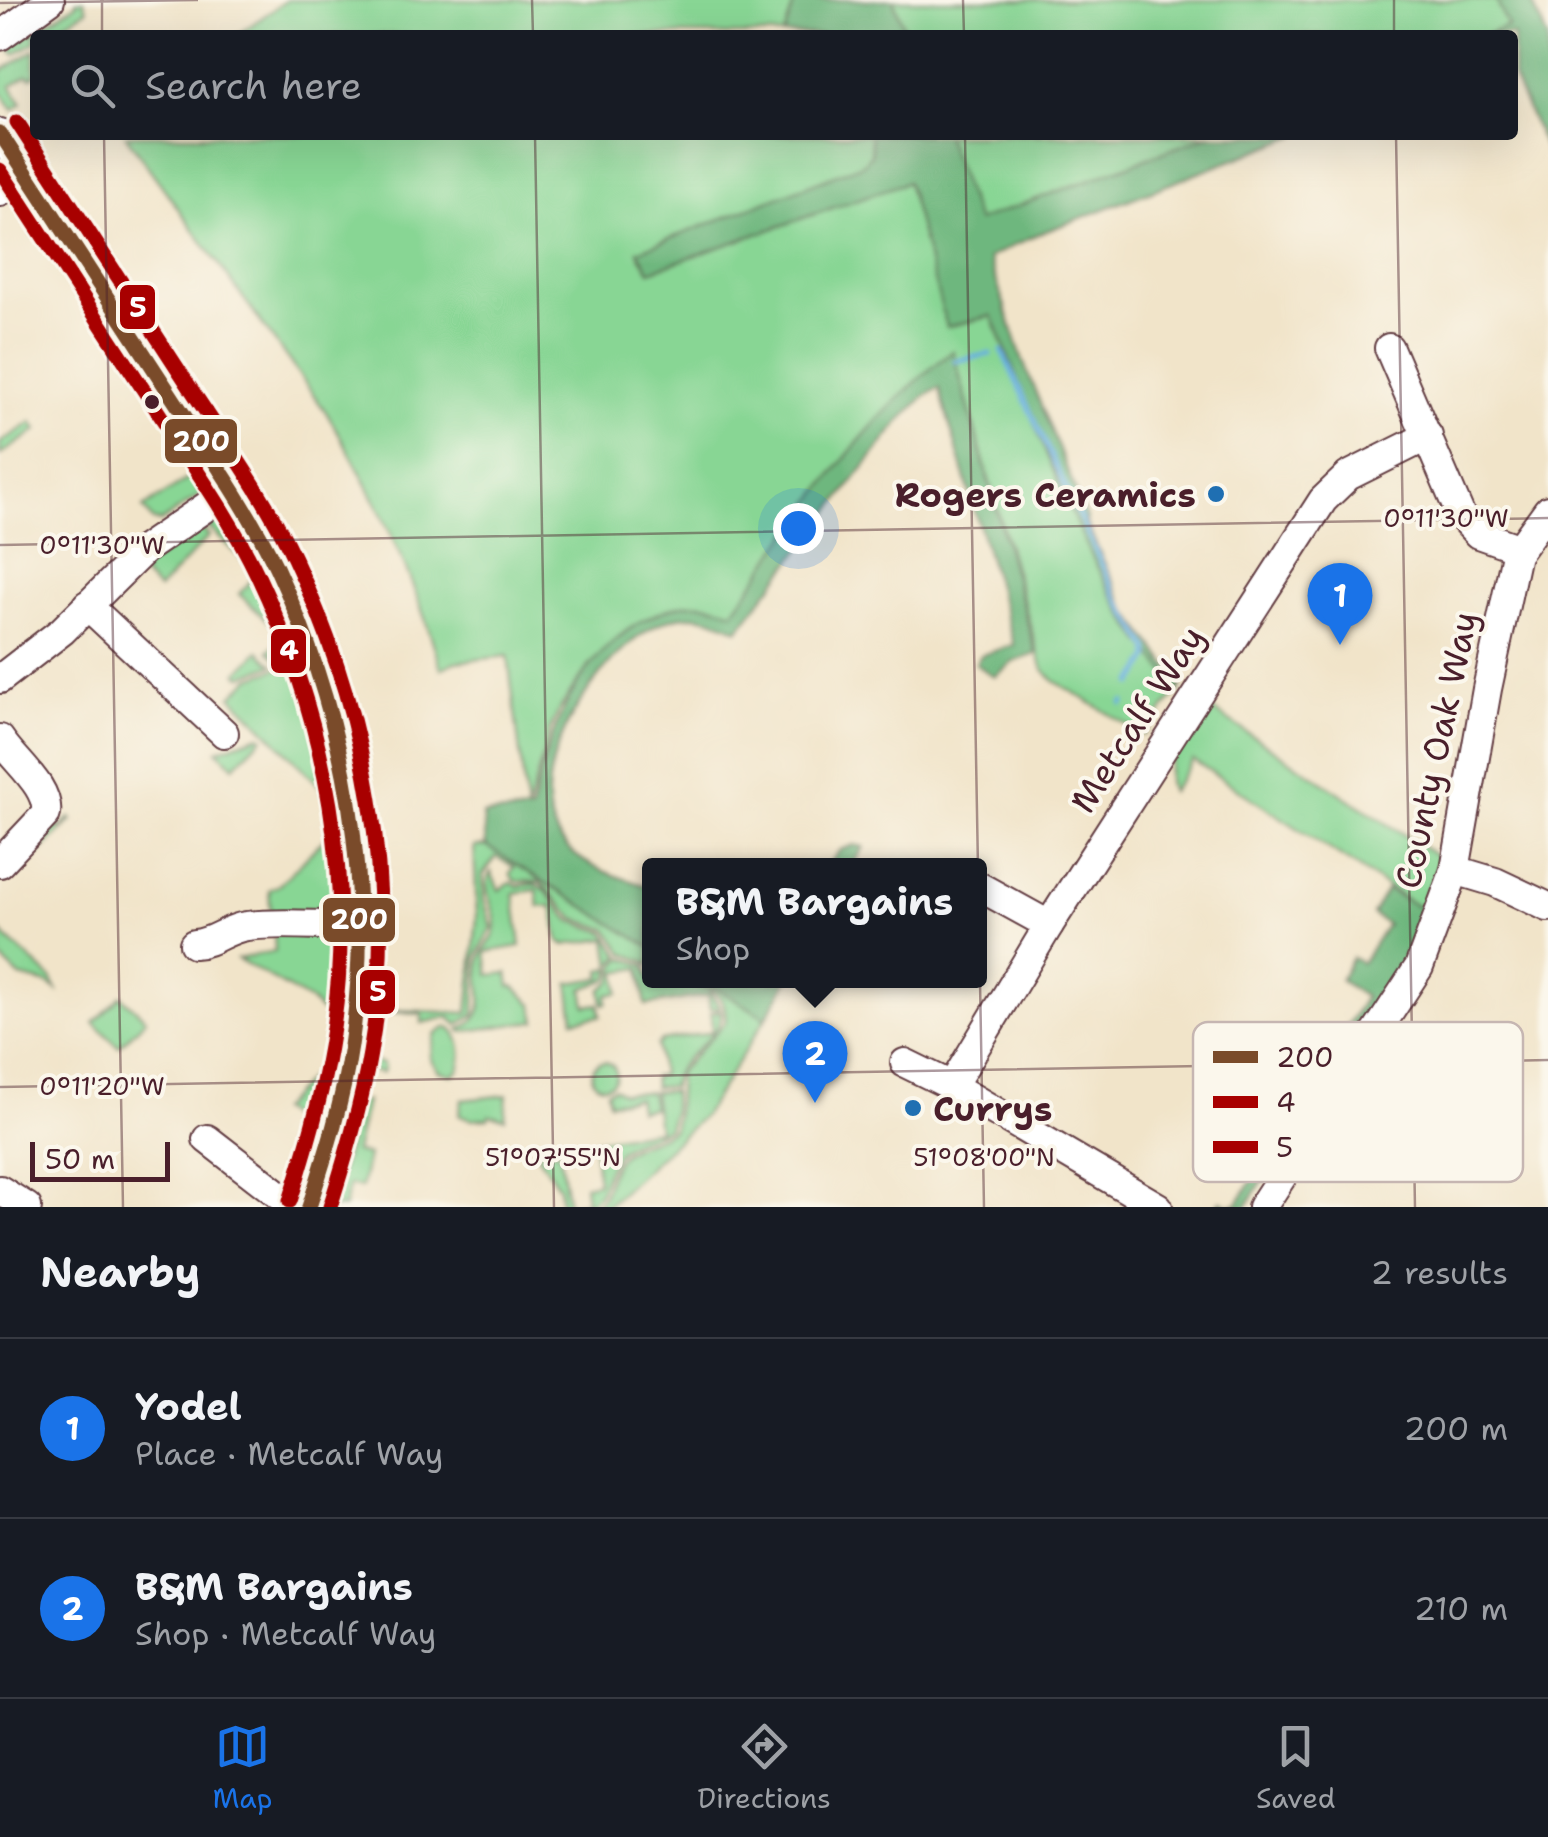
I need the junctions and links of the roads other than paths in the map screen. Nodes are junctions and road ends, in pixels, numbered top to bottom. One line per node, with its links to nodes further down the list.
1 (50, 0): 2 (street)
2 (0, 36)
3 (0, 133): 4 (street)
4 (28, 176): 5 (street); 8 (street)
5 (0, 192)
6 (1390, 348): 7 (street)
7 (1428, 436): 10 (street); 20 (street, Metcalf Way)
8 (232, 490): 11 (street); 19 (street)
9 (1548, 510): 10 (street, County Oak Way)
10 (1518, 548): 16 (street, County Oak Way)
11 (88, 605): 12 (street); 13 (street)
12 (0, 678)
13 (224, 733)
14 (0, 739): 15 (street)
15 (0, 862)
16 (1455, 870): 18 (street); 22 (street, County Oak Way)
17 (987, 890): 20 (street)
18 (1548, 907)
19 (362, 925): 21 (street); 30 (street)
20 (1049, 925): 24 (street, Metcalf Way)
21 (194, 944)
22 (1384, 1022)
23 (905, 1063): 24 (street)
24 (952, 1086): 31 (street)
25 (208, 1139): 29 (street)
26 (1278, 1182): 32 (street, County Oak Way)
27 (0, 1190): 28 (street)
28 (27, 1207)
29 (296, 1207)
30 (309, 1207)
31 (1158, 1207)
32 (1262, 1207)

